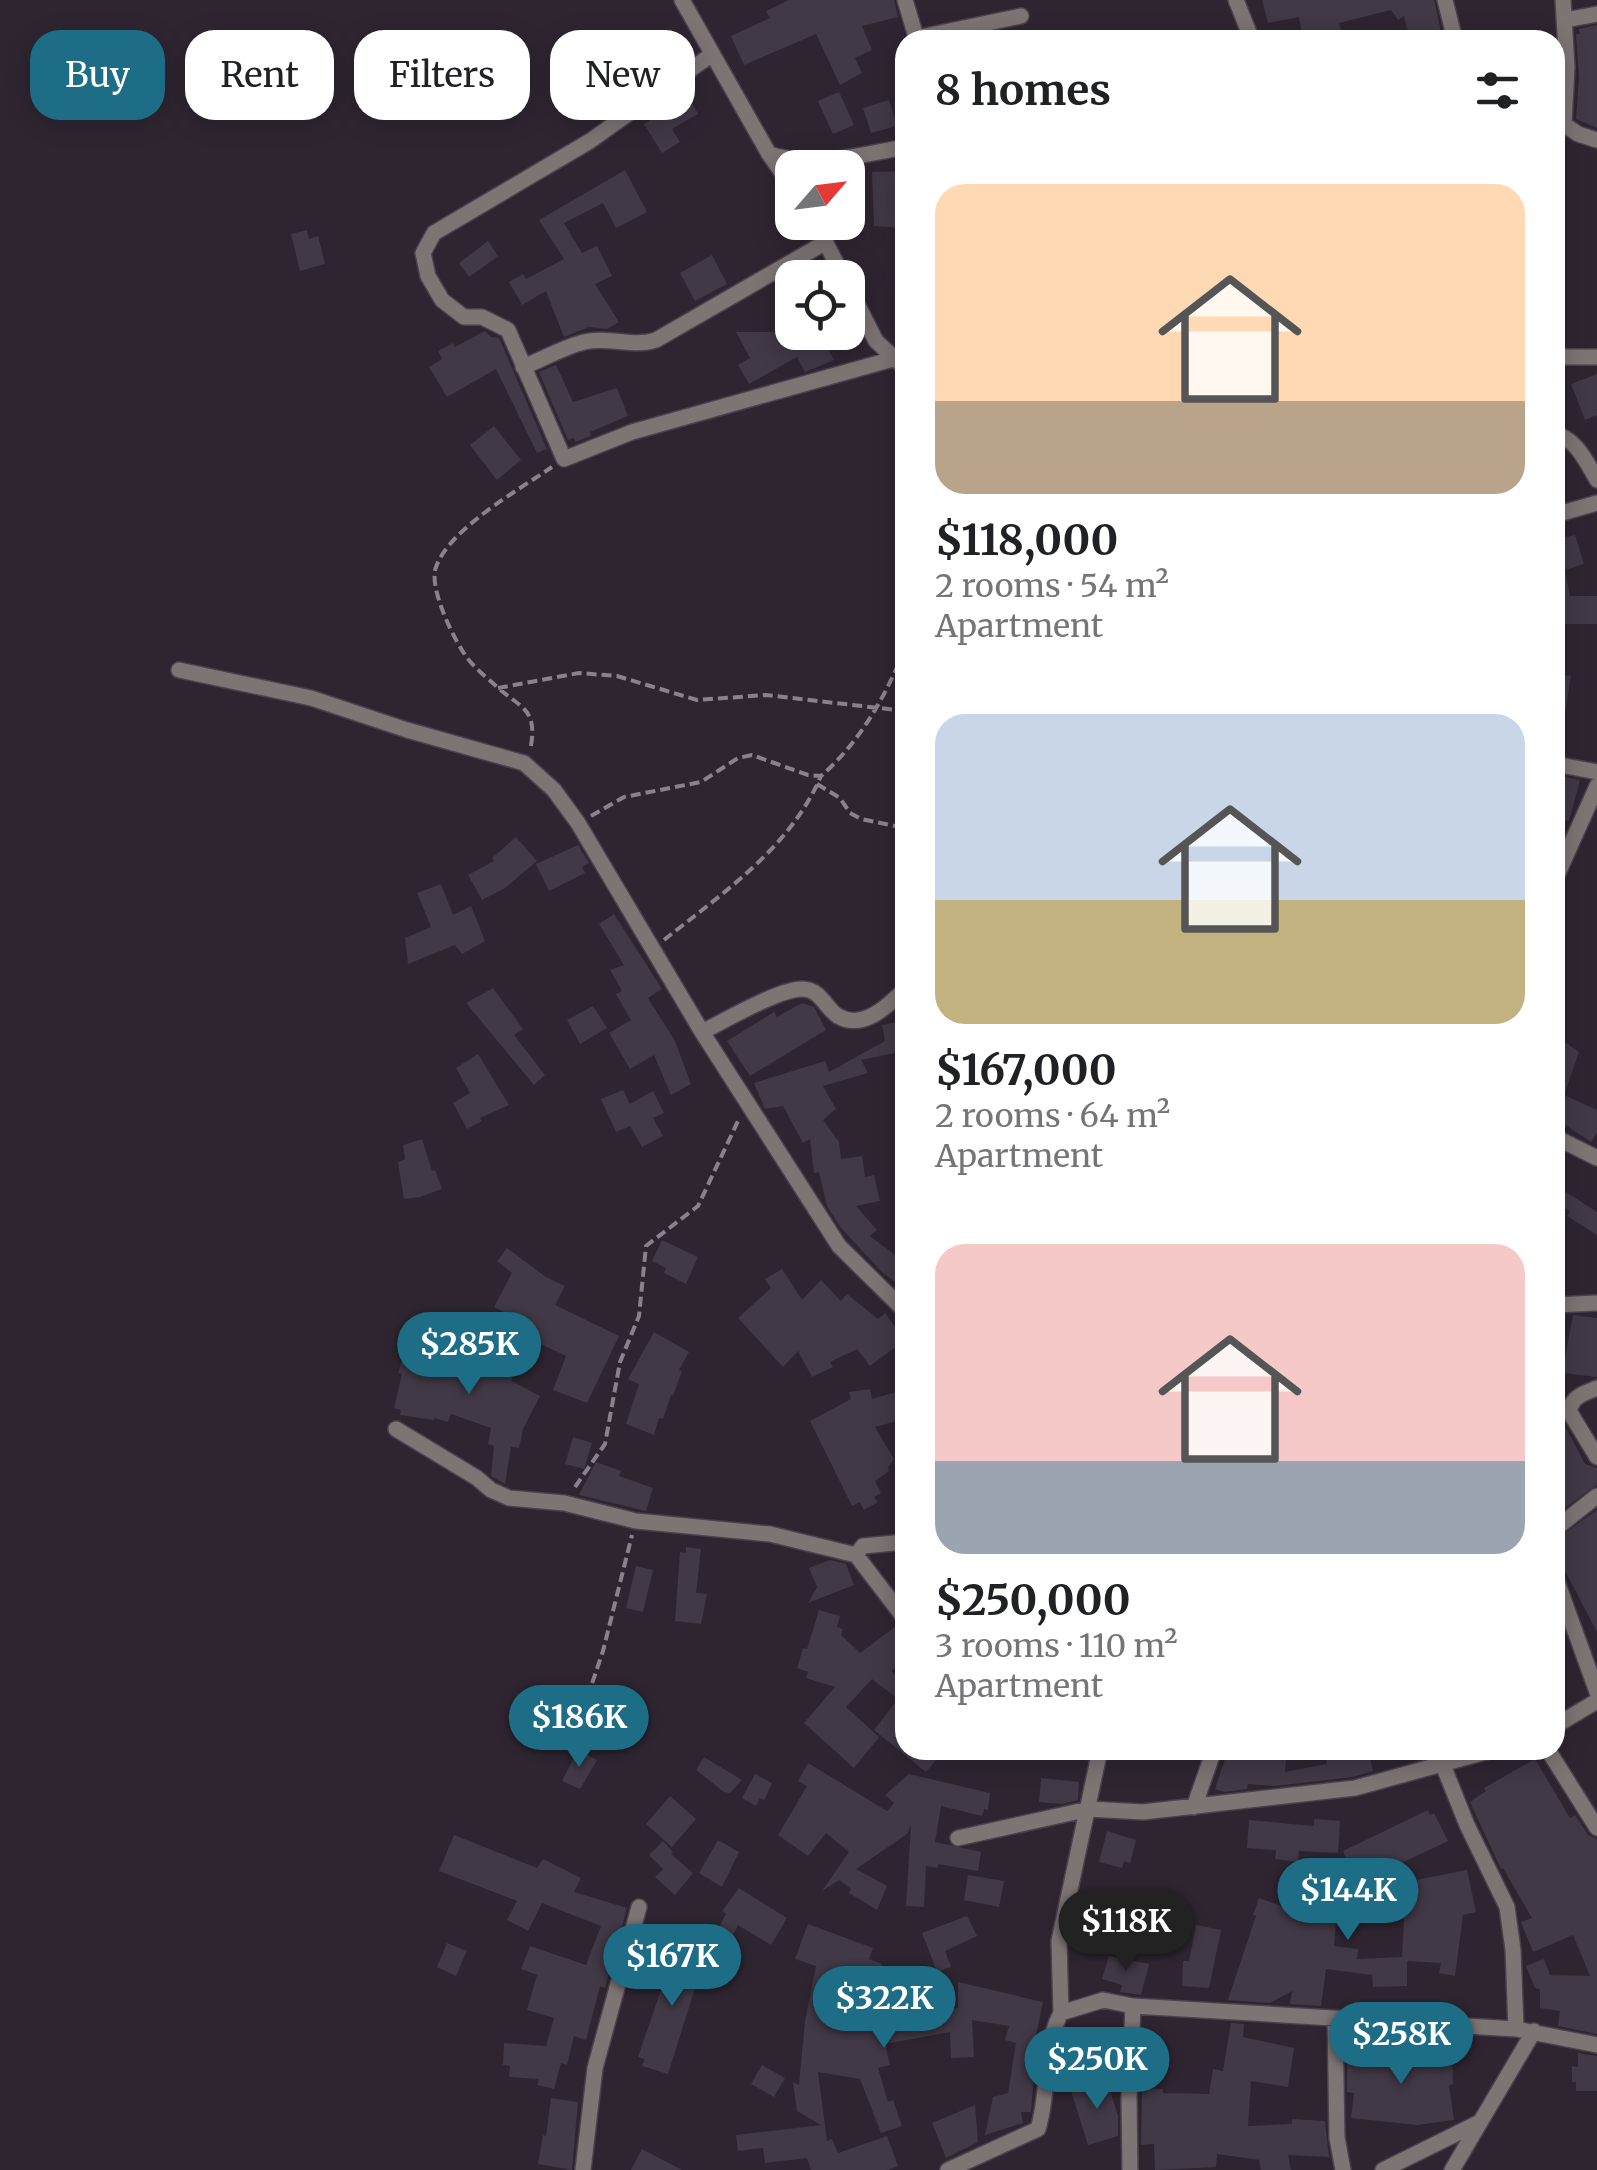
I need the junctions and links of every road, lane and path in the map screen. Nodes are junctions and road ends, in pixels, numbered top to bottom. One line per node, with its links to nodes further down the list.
1 (682, 0): 13 (street)
2 (904, 0): 9 (street)
3 (1236, 0): 11 (street)
4 (1446, 0): 12 (street)
5 (1563, 0): 8 (street)
6 (1597, 14): 8 (street)
7 (1021, 16): 10 (street)
8 (1565, 20): 14 (street)
9 (913, 30)
10 (957, 30)
11 (1248, 30)
12 (1453, 30)
13 (711, 56): 18 (street); 27 (street)
14 (1565, 87)
15 (1565, 125): 16 (street)
16 (1597, 140)
17 (895, 149): 18 (street)
18 (769, 154): 19 (street)
19 (775, 163)
20 (826, 242): 21 (street); 27 (street)
21 (835, 260)
22 (865, 319): 25 (street)
23 (1565, 357): 24 (street)
24 (1597, 357)
25 (895, 360)
26 (895, 365): 29 (street)
27 (523, 366): 29 (street)
28 (1565, 437): 30 (street)
29 (564, 459): 35 (path)
30 (1597, 480)
31 (1597, 503): 32 (street)
32 (1565, 512)
33 (895, 668): 36 (path)
34 (179, 670): 38 (street)
35 (498, 688): 36 (path); 38 (path)
36 (876, 707): 37 (path); 41 (path)
37 (895, 710)
38 (524, 763): 44 (street)
39 (1565, 766): 40 (street)
40 (1597, 772)
41 (820, 776): 42 (path); 44 (path)
42 (817, 784): 45 (path); 47 (path)
43 (1597, 786): 46 (street)
44 (578, 823): 47 (street)
45 (895, 826)
46 (1565, 858)
47 (653, 949): 49 (street)
48 (895, 999): 49 (street)
49 (702, 1032): 50 (street)
50 (747, 1103): 53 (street); 60 (path)
51 (1565, 1142): 52 (street)
52 (1597, 1158)
53 (895, 1301)
54 (1597, 1302): 55 (street)
55 (1565, 1304)
56 (1597, 1388): 58 (street)
57 (396, 1429): 60 (street)
58 (1597, 1457)
59 (1597, 1496): 62 (street)
60 (564, 1503): 61 (street)
61 (636, 1521): 64 (street); 70 (path)
62 (1565, 1521)
63 (895, 1543): 64 (street)
64 (856, 1555): 66 (street)
65 (1565, 1604): 67 (street)
66 (895, 1605)
67 (1597, 1692)
68 (1597, 1701): 69 (street)
69 (1565, 1720)
70 (573, 1740)
71 (1098, 1760): 78 (street)
72 (1210, 1760): 77 (street)
73 (1441, 1760): 76 (street)
74 (1462, 1760): 76 (street)
75 (1554, 1760): 79 (street)
76 (1443, 1766): 77 (street); 85 (street)
77 (1194, 1807): 78 (street)
78 (1089, 1809): 80 (street); 83 (street)
79 (1597, 1828)
80 (958, 1838)
81 (639, 1907): 89 (street)
82 (1134, 2006): 83 (street); 84 (street); 91 (street)
83 (1061, 2013): 90 (street)
84 (1335, 2019): 85 (street); 92 (street)
85 (1516, 2028): 86 (street)
86 (1534, 2031): 87 (street); 88 (street)
87 (1597, 2045)
88 (1478, 2122): 93 (street); 94 (street)
89 (583, 2170)
90 (948, 2170)
91 (1130, 2170)
92 (1343, 2170)
93 (1383, 2170)
94 (1452, 2170)

